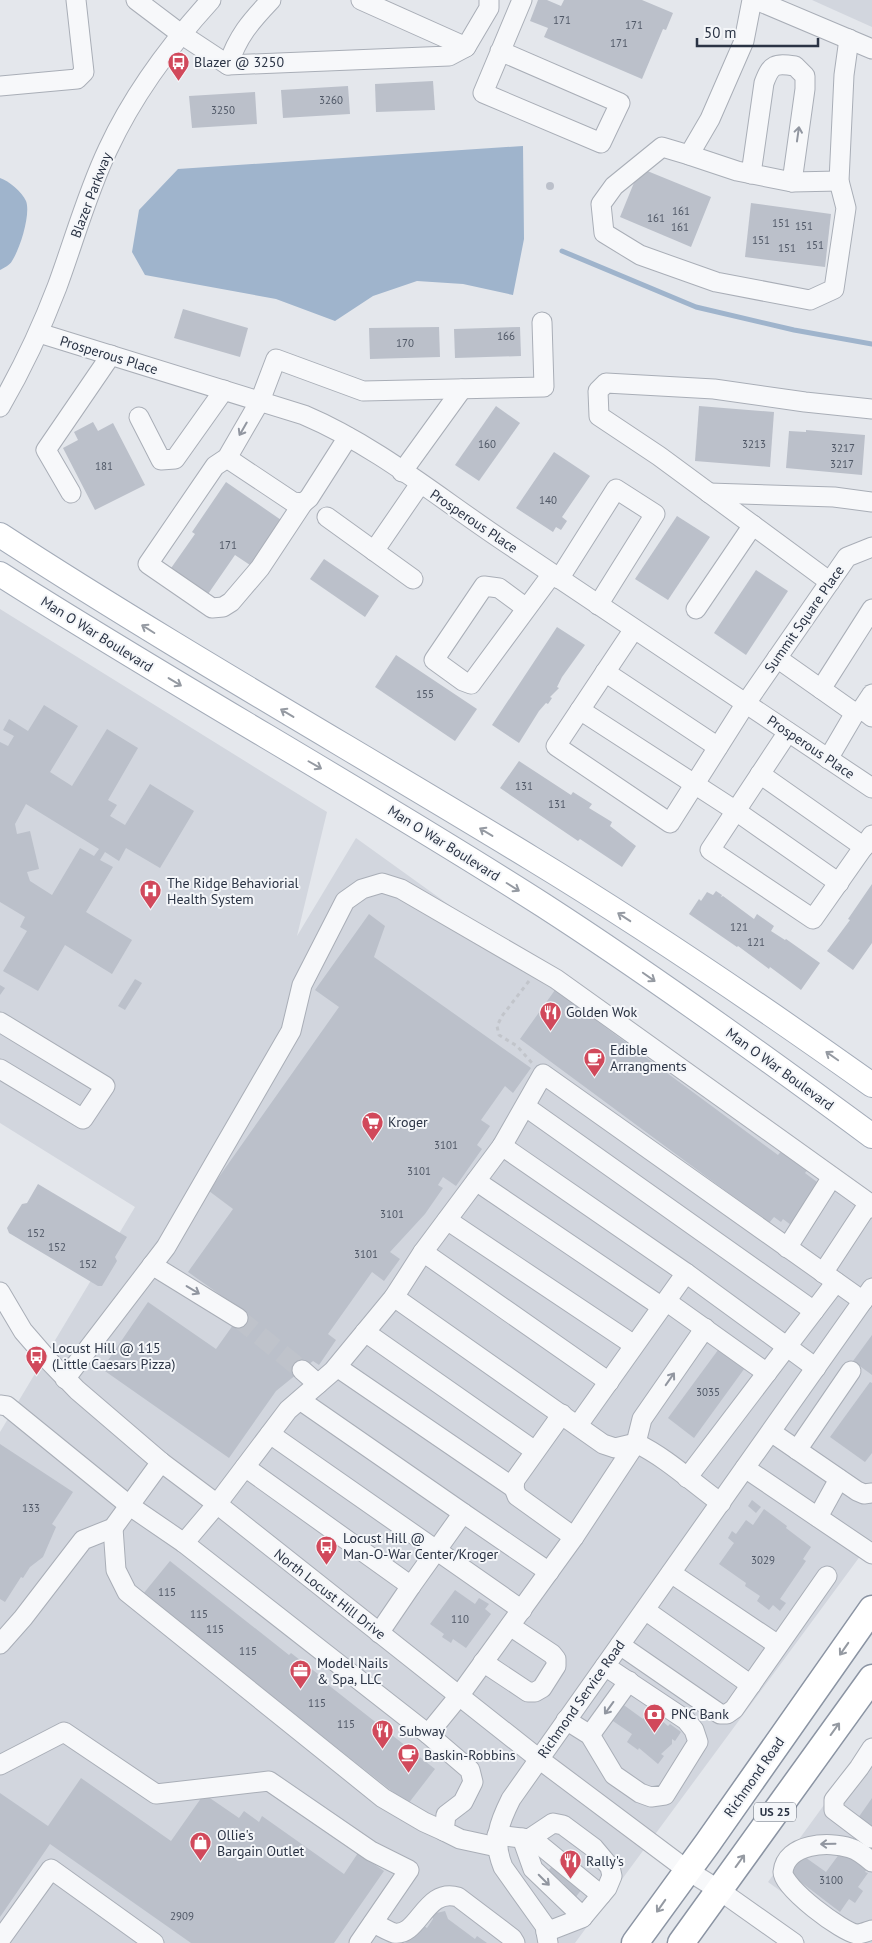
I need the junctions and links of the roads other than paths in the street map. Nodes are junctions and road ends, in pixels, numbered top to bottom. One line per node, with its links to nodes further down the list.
1 (76, 0): 17 (street)
2 (136, 0): 11 (street)
3 (211, 0): 11 (street, Blazer Parkway)
4 (271, 0): 16 (street)
5 (361, 0): 13 (street)
6 (489, 0): 13 (street)
7 (522, 0): 15 (street)
8 (752, 0): 18 (street)
9 (756, 0): 10 (street)
10 (794, 7): 12 (street)
11 (181, 34): 16 (street); 23 (street, Blazer Parkway)
12 (849, 39): 14 (street); 20 (street)
13 (466, 48): 16 (street)
14 (872, 49)
15 (500, 51): 15 (street)
16 (228, 65)
17 (0, 86)
18 (688, 155): 19 (street); 20 (street)
19 (751, 174): 21 (street); 21 (street, one-way to 19)
20 (839, 180): 21 (street)
21 (792, 182)
22 (542, 322): 25 (street)
23 (39, 333): 24 (street, Prosperous Place); 28 (street, Blazer Parkway)
24 (111, 356): 26 (street, Prosperous Place); 35 (street)
25 (462, 389): 27 (street); 33 (street)
26 (224, 390): 27 (street, Prosperous Place); 30 (street)
27 (260, 401): 31 (street, Prosperous Place); 32 (street, one-way to 32)
28 (0, 407)
29 (872, 408): 36 (street)
30 (139, 417)
31 (348, 436): 33 (street, Prosperous Place); 38 (street)
32 (227, 458): 38 (street); 38 (street)
33 (402, 472): 34 (street, Prosperous Place)
34 (420, 484): 43 (street); 45 (street, Prosperous Place)
35 (71, 493)
36 (709, 493): 37 (street); 40 (street)
37 (872, 502)
38 (303, 503)
39 (328, 517): 43 (street)
40 (753, 525): 47 (street); 51 (street)
41 (0, 535): 70 (main road, one-way to 41)
42 (872, 547): 47 (street, Summit Square Place)
43 (374, 551): 46 (street)
44 (0, 574): 72 (main road, Man O War Boulevard, one-way to 72)
45 (555, 576): 48 (street, Prosperous Place); 48 (street); 49 (street)
46 (413, 579)
47 (830, 582): 53 (street, Summit Square Place)
48 (598, 604): 52 (street, Prosperous Place)
49 (526, 608): 49 (street)
50 (872, 608): 55 (street)
51 (696, 609)
52 (634, 629): 54 (street); 56 (street, Prosperous Place)
53 (777, 658): 55 (street); 56 (street, Summit Square Place)
54 (605, 672): 58 (street); 60 (street)
55 (821, 689): 57 (street)
56 (746, 703): 59 (street, Prosperous Place); 60 (street, Summit Square Place)
57 (865, 708): 61 (street)
58 (580, 710): 63 (street); 63 (street, Summit Square Place)
59 (788, 732): 61 (street, Prosperous Place); 62 (street)
60 (718, 747): 63 (street, Summit Square Place)
61 (828, 759): 64 (street, Prosperous Place)
62 (760, 774): 65 (street); 66 (street)
63 (695, 784): 65 (street)
64 (872, 788)
65 (736, 811): 67 (street); 67 (street)
66 (868, 841): 67 (street)
67 (839, 883)
68 (0, 1022): 69 (street)
69 (0, 1069)
70 (872, 1084)
71 (526, 1107): 73 (street); 78 (street); 87 (street)
72 (872, 1136)
73 (502, 1146): 75 (street); 81 (street)
74 (832, 1177): 76 (street); 78 (street); 80 (street)
75 (476, 1181): 77 (street); 86 (street)
76 (871, 1205): 82 (street)
77 (447, 1220): 79 (street); 92 (street)
78 (788, 1248): 82 (street)
79 (423, 1252): 85 (street); 100 (street)
80 (152, 1265): 89 (street, one-way to 89); 99 (street)
81 (686, 1273): 86 (street); 93 (street)
82 (830, 1278): 84 (street); 87 (street)
83 (0, 1292): 88 (street, North Locust Hill Drive)
84 (868, 1294): 95 (street, Richmond Service Road)
85 (394, 1297): 91 (street); 104 (street)
86 (664, 1304): 90 (street); 92 (street)
87 (814, 1311): 93 (street)
88 (6, 1318): 99 (street, North Locust Hill Drive)
89 (238, 1318)
90 (705, 1328): 98 (street); 108 (street, one-way to 90)
91 (364, 1332): 94 (street); 110 (street)
92 (634, 1345): 100 (street)
93 (786, 1348): 95 (street); 98 (street)
94 (337, 1367): 101 (street); 116 (street)
95 (816, 1368): 106 (street, Richmond Service Road)
96 (302, 1370): 101 (street)
97 (851, 1371): 109 (street)
98 (767, 1373): 114 (street)
99 (65, 1379): 111 (street, North Locust Hill Drive)
100 (609, 1382): 105 (street)
101 (318, 1384): 102 (street)
102 (300, 1400): 107 (street); 121 (street)
103 (0, 1405): 120 (street)
104 (562, 1414): 105 (street); 110 (street)
105 (578, 1425): 108 (street)
106 (771, 1432): 109 (street); 113 (street, Richmond Service Road)
107 (270, 1434): 112 (street); 126 (street)
108 (636, 1442): 114 (street); 124 (street)
109 (797, 1450): 115 (street)
110 (535, 1451): 116 (street)
111 (160, 1462): 119 (street, North Locust Hill Drive); 120 (street)
112 (245, 1467): 119 (street); 131 (street)
113 (745, 1468): 118 (street, Richmond Service Road); 122 (street)
114 (687, 1478): 118 (street)
115 (839, 1479): 117 (street); 122 (street)
116 (514, 1488): 124 (street)
117 (872, 1493)
118 (720, 1503): 129 (street, Richmond Service Road)
119 (217, 1504): 125 (street); 136 (street, North Locust Hill Drive)
120 (130, 1506): 123 (street); 125 (street)
121 (463, 1513): 126 (street); 128 (street)
122 (818, 1517): 127 (street)
123 (113, 1528): 137 (street); 153 (street)
124 (574, 1537): 128 (street)
125 (184, 1543): 147 (street)
126 (436, 1551): 131 (street); 133 (street)
127 (872, 1554)
128 (549, 1572): 133 (street)
129 (671, 1573): 134 (street, Richmond Service Road); 139 (street)
130 (827, 1576): 139 (street)
131 (411, 1586): 136 (street)
132 (872, 1609): 158 (highway, Richmond Road / US 25, one-way to 158)
133 (522, 1610): 135 (street)
134 (644, 1610): 138 (street, Richmond Service Road); 144 (street)
135 (510, 1626): 140 (street); 140 (street)
136 (379, 1633): 145 (street, North Locust Hill Drive)
137 (0, 1644)
138 (620, 1645): 141 (street, Richmond Service Road); 144 (street)
139 (778, 1645): 144 (street)
140 (483, 1662): 145 (street)
141 (605, 1666): 143 (street); 146 (street, Richmond Service Road)
142 (871, 1681): 159 (highway, US 25, one-way to 142)
143 (629, 1682): 148 (street, one-way to 148); 148 (street)
144 (751, 1685)
145 (459, 1696): 147 (street); 150 (street, North Locust Hill Drive)
146 (566, 1720): 148 (street); 150 (street, Richmond Service Road)
147 (428, 1734): 153 (street)
148 (590, 1735)
149 (872, 1748): 152 (street)
150 (539, 1759): 156 (street, Richmond Service Road); 158 (street, North Locust Hill Drive)
151 (0, 1765): 162 (street)
152 (866, 1772): 155 (street)
153 (444, 1831): 156 (street)
154 (526, 1838): 156 (street); 160 (street); 160 (street); 161 (street, one-way to 161)
155 (870, 1838)
156 (497, 1841): 164 (street)
157 (872, 1862): 163 (street, one-way to 163)
158 (687, 1870): 159 (street, North Locust Hill Drive); 169 (highway, Richmond Road / US 25, one-way to 169)
159 (719, 1890): 170 (highway, US 25); 171 (street, North Locust Hill Drive)
160 (601, 1895): 161 (street)
161 (583, 1917): 164 (street)
162 (373, 1923): 167 (street); 168 (street)
163 (872, 1930)
164 (547, 1938)
165 (0, 1940): 166 (street)
166 (154, 1943)
167 (359, 1943)
168 (515, 1943)
169 (635, 1943)
170 (681, 1943)
171 (794, 1943)

